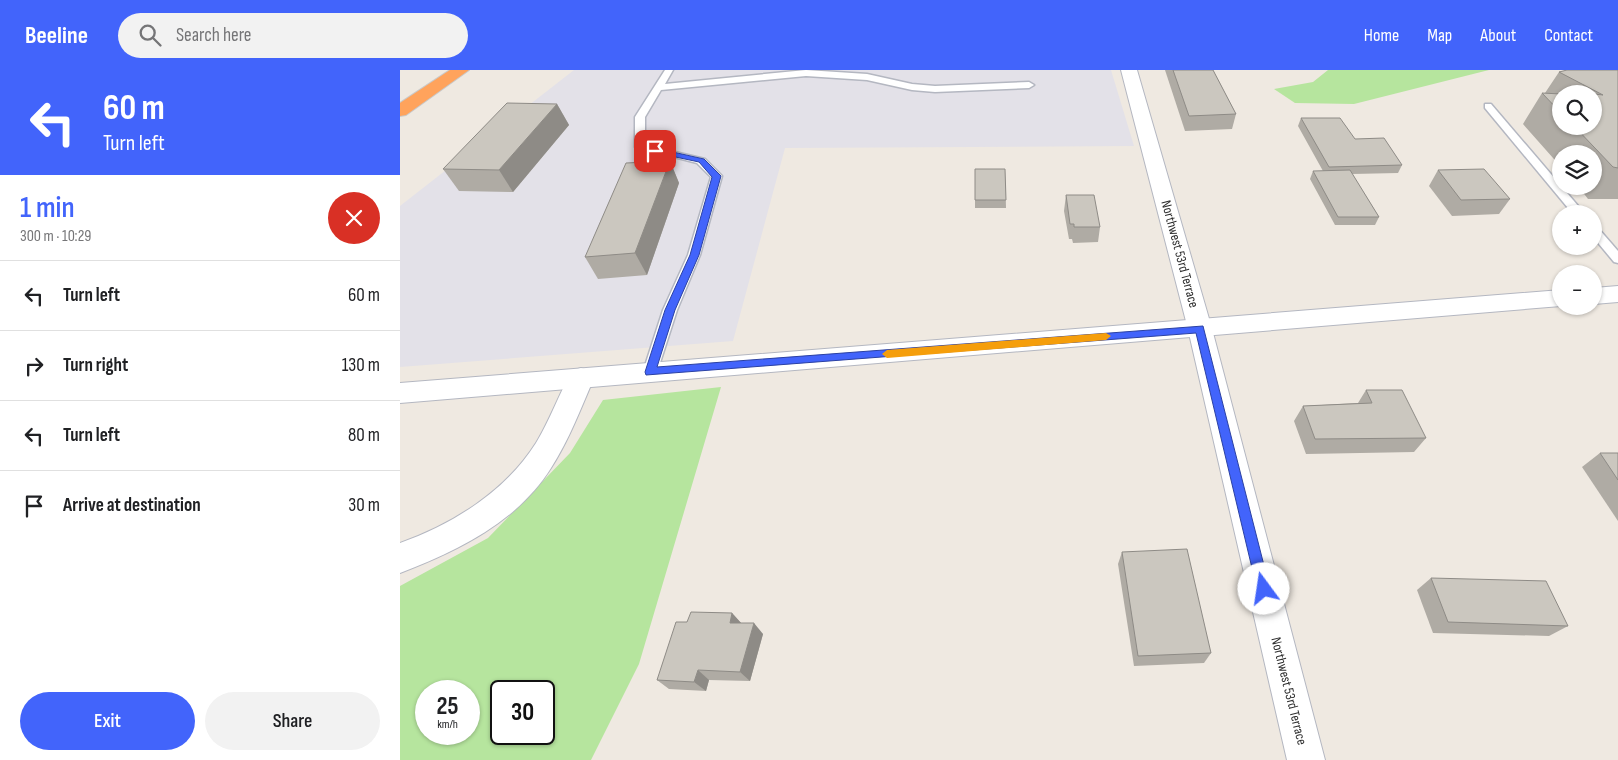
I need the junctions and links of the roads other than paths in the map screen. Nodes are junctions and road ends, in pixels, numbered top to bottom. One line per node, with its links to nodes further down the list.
1 (461, 70): 7 (highway)
2 (669, 70): 5 (lane)
3 (1129, 70): 14 (main road, Northwest 53rd Terrace)
4 (1029, 85): 5 (lane)
5 (657, 88): 15 (lane)
6 (1488, 106): 8 (lane)
7 (400, 111)
8 (1572, 205)
9 (1602, 240): 10 (lane)
10 (1618, 259)
11 (1618, 294): 12 (main road)
12 (1602, 295)
13 (1552, 299): 14 (main road)
14 (1200, 329): 15 (main road); 19 (main road, Northwest 53rd Terrace)
15 (650, 372): 16 (main road)
16 (581, 378): 17 (main road); 18 (main road)
17 (400, 393)
18 (400, 558)
19 (1306, 760)

